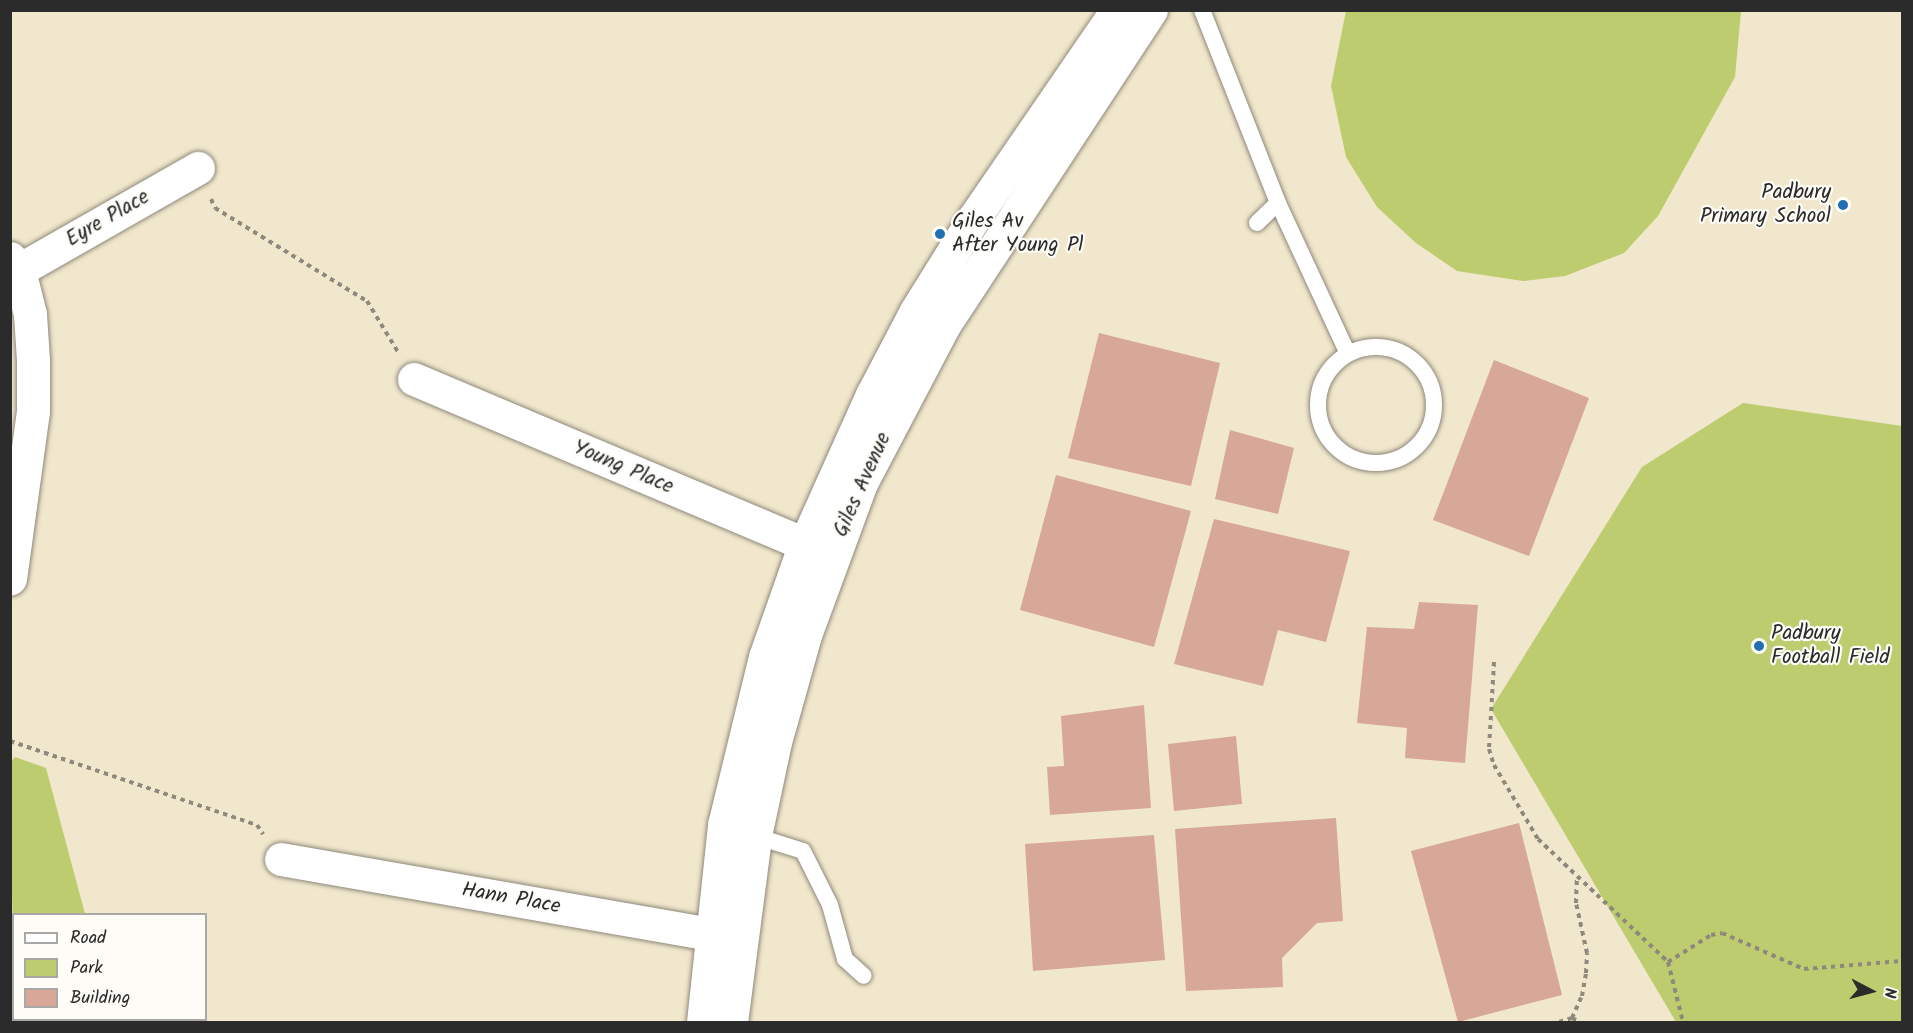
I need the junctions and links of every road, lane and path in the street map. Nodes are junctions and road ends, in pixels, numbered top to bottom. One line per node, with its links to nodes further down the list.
1 (1117, 10): 10 (street, Giles Avenue)
2 (1151, 10): 10 (street, Giles Avenue)
3 (1202, 10): 5 (lane)
4 (198, 168): 7 (street, Eyre Place); 9 (path)
5 (1278, 202): 6 (lane); 8 (lane)
6 (1257, 223)
7 (15, 264): 11 (street)
8 (1348, 354): 8 (lane)
9 (414, 379): 10 (street, Young Place)
10 (818, 551): 14 (street, Giles Avenue); 17 (street, Giles Avenue)
11 (10, 578)
12 (1494, 662): 16 (path)
13 (10, 741): 15 (path)
14 (755, 836): 17 (street, Giles Avenue); 20 (lane)
15 (281, 859): 17 (street, Hann Place)
16 (1577, 877): 19 (path); 21 (path)
17 (725, 937): 22 (street, Giles Avenue); 23 (street, Giles Avenue)
18 (1902, 961): 19 (path)
19 (1668, 962): 26 (path)
20 (864, 976)
21 (1572, 1018): 24 (path); 25 (path)
22 (703, 1023)
23 (731, 1023)
24 (1559, 1023)
25 (1580, 1023)
26 (1683, 1023)

